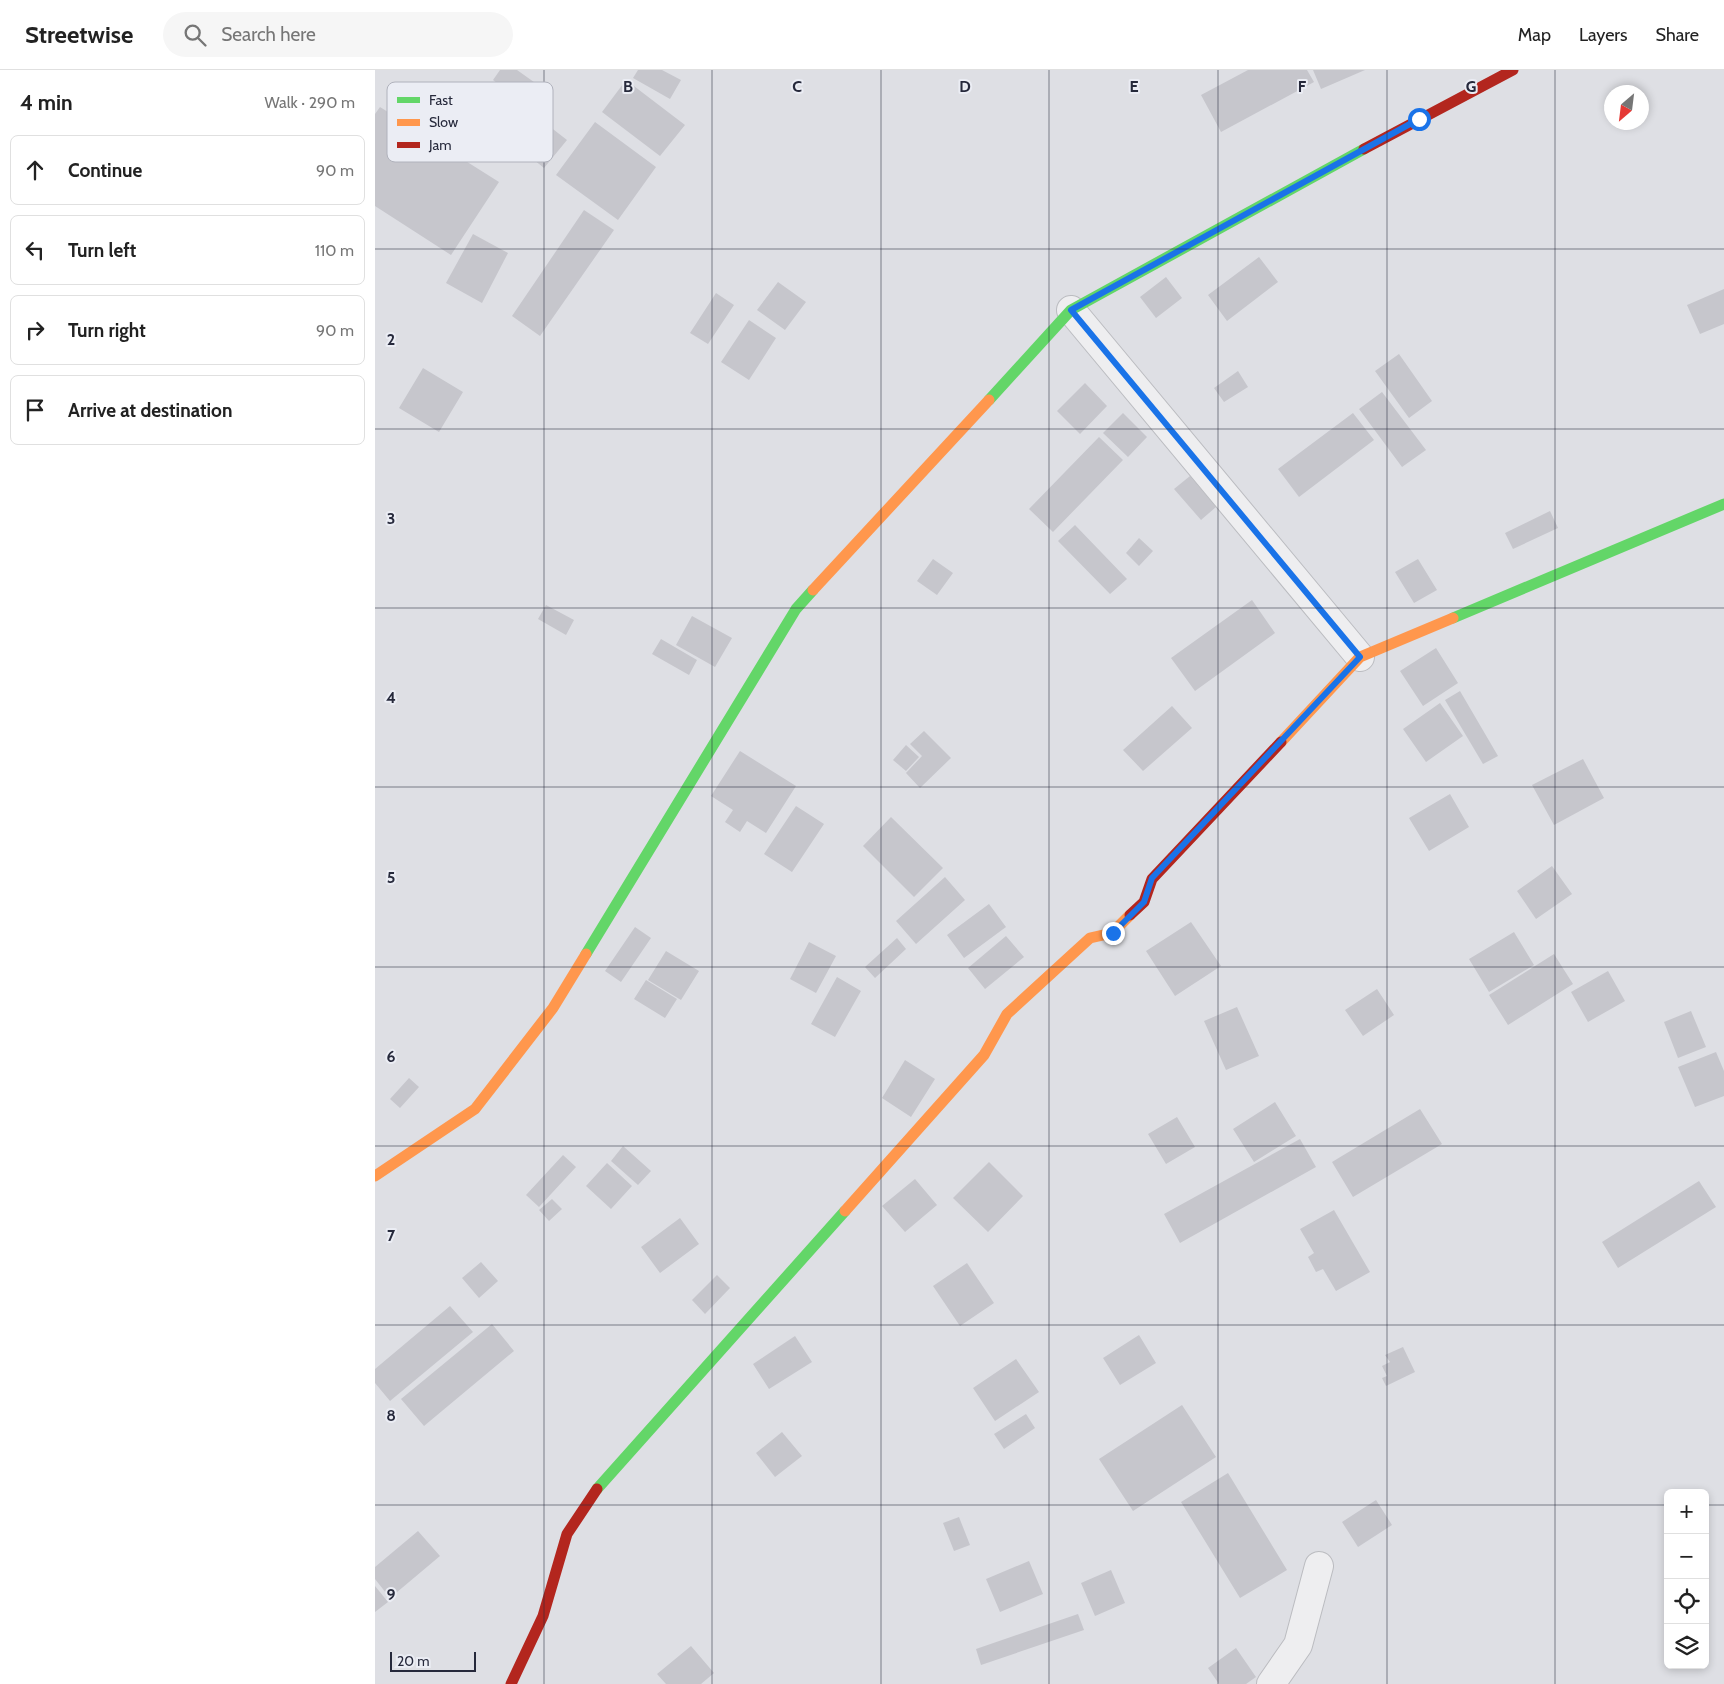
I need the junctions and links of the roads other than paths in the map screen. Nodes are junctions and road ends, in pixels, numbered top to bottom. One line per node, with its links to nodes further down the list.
1 (1513, 70): 2 (street)
2 (1071, 310): 4 (street); 5 (street)
3 (1724, 504): 4 (street)
4 (1360, 657): 7 (street)
5 (375, 1176)
6 (1319, 1566): 8 (street)
7 (511, 1684)
8 (1271, 1684)

